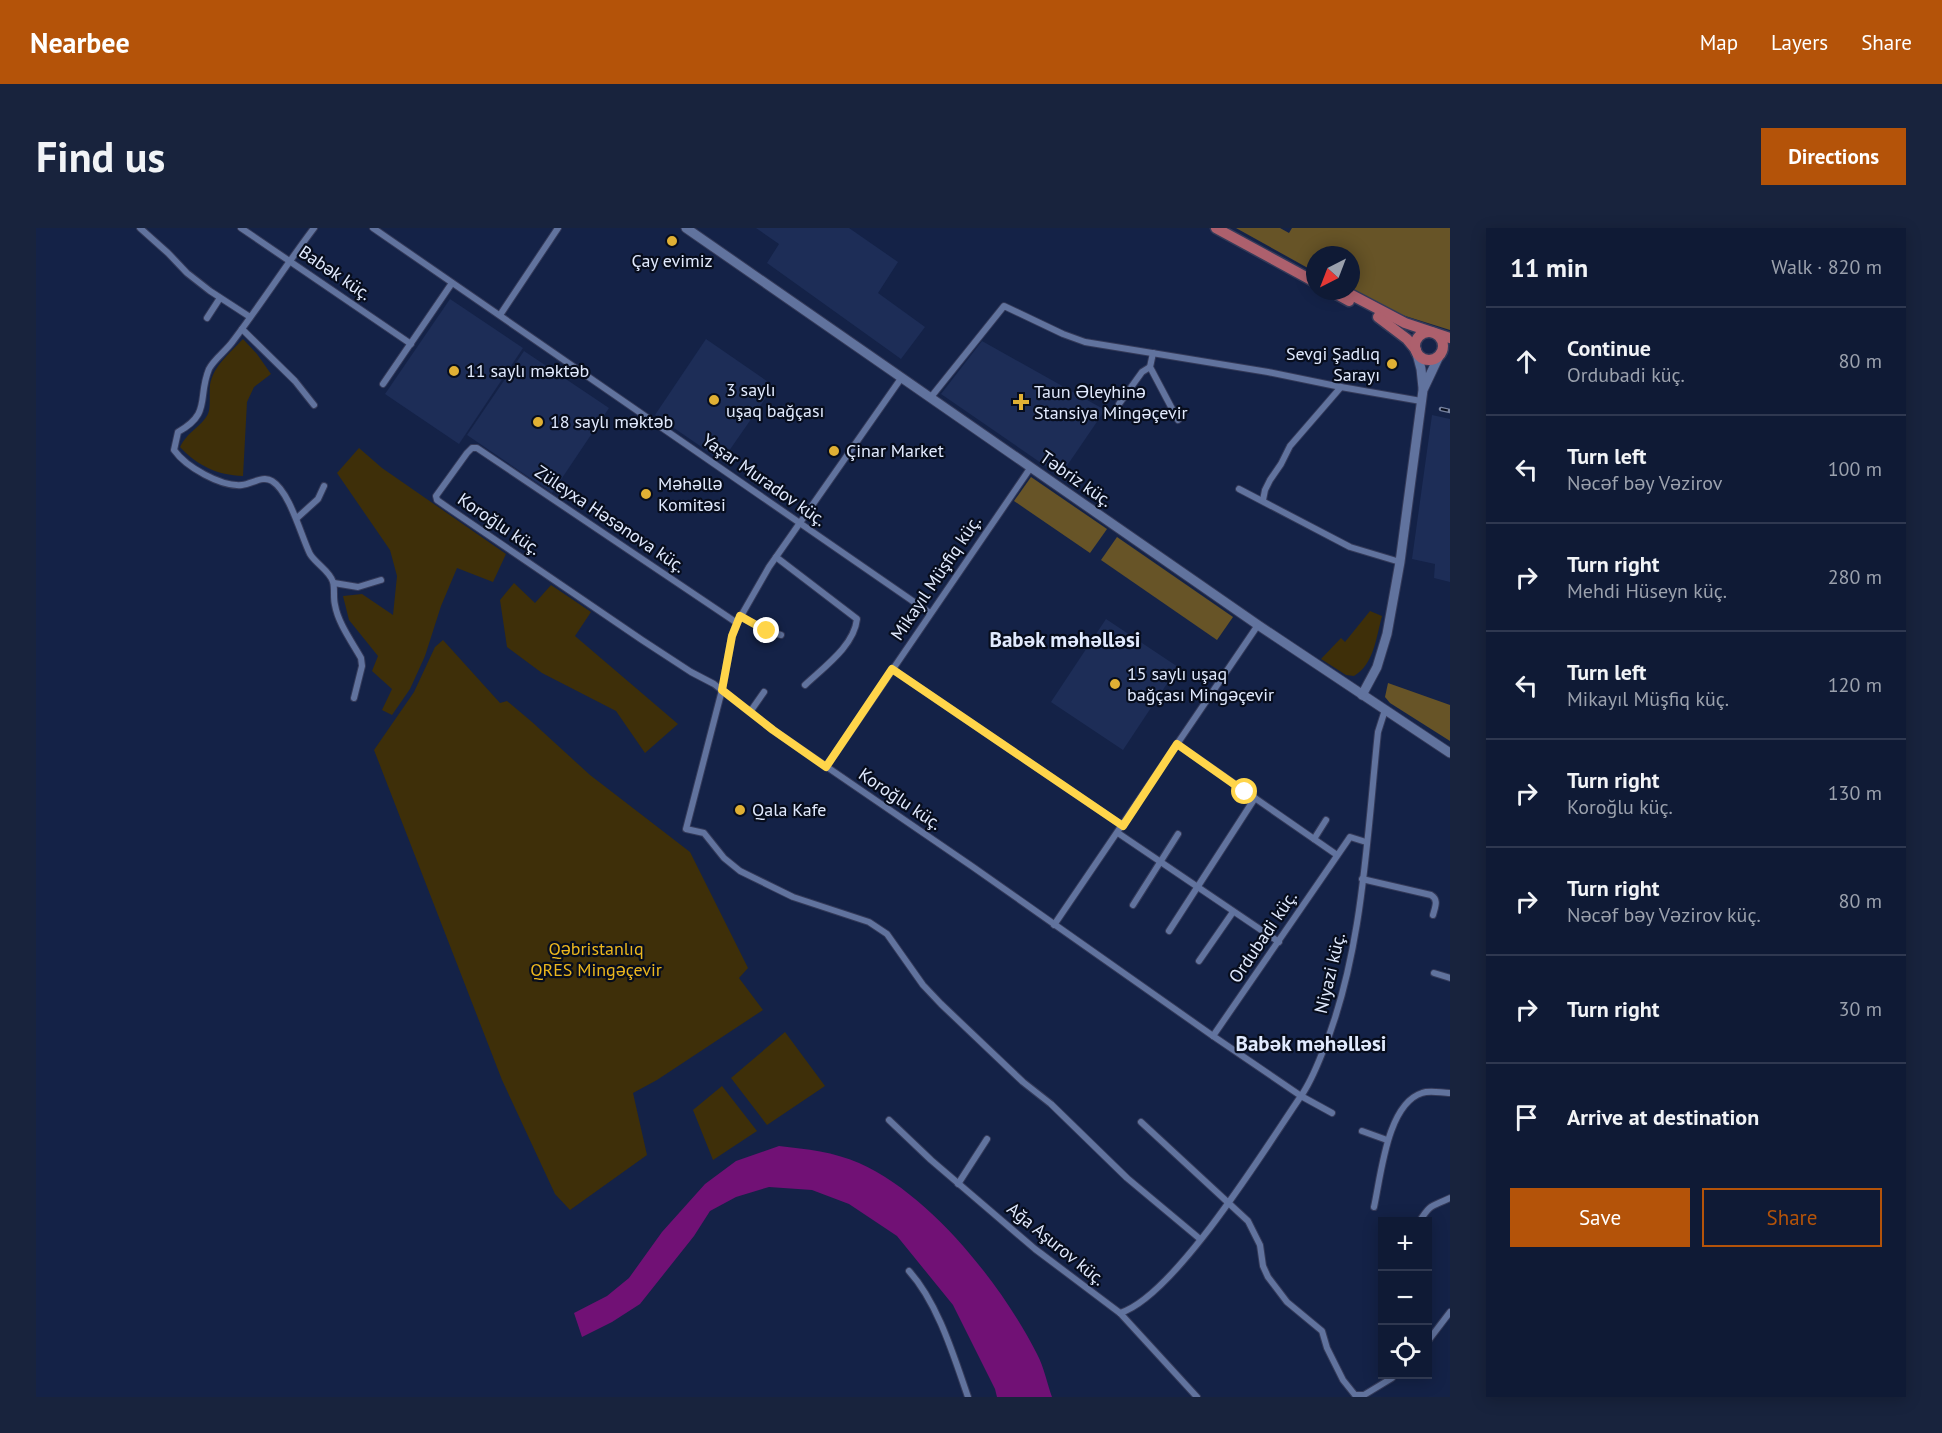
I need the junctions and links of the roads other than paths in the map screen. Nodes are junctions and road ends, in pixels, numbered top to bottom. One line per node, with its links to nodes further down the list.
1 (141, 228): 13 (street)
2 (241, 228): 9 (street, Babək küç.)
3 (314, 228): 9 (street)
4 (373, 228): 12 (street, Yaşar Muradov küç.)
5 (558, 228): 16 (street)
6 (686, 228): 27 (main road, Təbriz küç.)
7 (1216, 228): 11 (main road)
8 (1230, 228): 10 (main road)
9 (290, 261): 17 (street); 22 (street, Babək küç.)
10 (1306, 270)
11 (1306, 277)
12 (452, 283): 16 (street, Yaşar Muradov küç.); 22 (street)
13 (220, 298): 17 (street); 18 (street)
14 (1347, 300): 23 (main road)
15 (1360, 300): 20 (main road)
16 (500, 315): 42 (street, Yaşar Muradov küç.)
17 (250, 317): 19 (street)
18 (207, 318)
19 (242, 328): 34 (street); 41 (street)
20 (1433, 333): 21 (main road); 23 (main road); 25 (main road)
21 (1450, 338)
22 (411, 344): 28 (street)
23 (1416, 350): 25 (main road); 30 (main road)
24 (1153, 353): 26 (street); 29 (street); 31 (street)
25 (1445, 353): 30 (main road)
26 (1150, 366): 33 (street); 35 (street)
27 (902, 377): 31 (main road, Təbriz küç.); 42 (street)
28 (383, 384)
29 (1341, 387): 32 (street); 40 (street)
30 (1423, 390): 32 (main road)
31 (931, 397): 37 (main road, Təbriz küç.)
32 (1421, 402): 44 (main road)
33 (1119, 404)
34 (314, 405)
35 (1178, 420)
36 (467, 453): 48 (street, Züleyxa Həsənova küç.); 53 (street, Koroğlu küç.)
37 (1031, 467): 47 (street, Mikayıl Müşfiq küç.); 49 (main road, Təbriz küç.)
38 (324, 486): 41 (street)
39 (1239, 489): 40 (street)
40 (1263, 501): 44 (street)
41 (297, 519): 46 (street)
42 (801, 523): 43 (street); 47 (street, Yaşar Muradov küç.)
43 (776, 557): 48 (street); 52 (street)
44 (1400, 562): 55 (main road)
45 (381, 580): 46 (street)
46 (334, 583): 56 (street)
47 (930, 613): 51 (street, Mikayıl Müşfiq küç.)
48 (738, 620): 50 (street); 53 (street)
49 (1258, 625): 55 (main road, Təbriz küç.); 59 (street)
50 (781, 635)
51 (892, 669): 61 (street, Mikayıl Müşfiq küç.); 64 (street)
52 (805, 685)
53 (722, 690): 58 (street, Koroğlu küç.); 96 (street)
54 (764, 692): 58 (street)
55 (1362, 695): 57 (main road, Təbriz küç.)
56 (354, 698)
57 (1385, 710): 60 (main road, Təbriz küç.); 68 (street, Niyazi küç.)
58 (750, 712): 61 (street, Koroğlu küç.)
59 (1177, 744): 62 (street); 64 (street)
60 (1450, 753)
61 (826, 767): 76 (street, Koroğlu küç.)
62 (1255, 798): 67 (street); 72 (street)
63 (1326, 820): 67 (street)
64 (1123, 826): 65 (street)
65 (1118, 833): 70 (street); 76 (street)
66 (1178, 834): 70 (street)
67 (1314, 839): 69 (street)
68 (1366, 842): 69 (street, Ordubadi küç.); 71 (street, Niyazi küç.)
69 (1337, 855): 78 (street, Ordubadi küç.)
70 (1161, 863): 72 (street); 73 (street)
71 (1362, 879): 75 (street); 84 (street, Niyazi küç.)
72 (1197, 887): 74 (street); 77 (street)
73 (1133, 905)
74 (1233, 912): 78 (street); 79 (street)
75 (1433, 915)
76 (1054, 925): 82 (street, Koroğlu küç.)
77 (1169, 931)
78 (1279, 942): 82 (street, Ordubadi küç.)
79 (1199, 961)
80 (1434, 973): 81 (street)
81 (1450, 978)
82 (1213, 1036): 84 (street, Koroğlu küç.)
83 (1450, 1093): 90 (street)
84 (1301, 1096): 85 (street, Koroğlu küç.); 93 (street, Niyazi küç.)
85 (1332, 1113)
86 (889, 1120): 91 (street, Ağa Aşurov küç.)
87 (1141, 1122): 93 (street)
88 (1362, 1131): 90 (street)
89 (987, 1139): 91 (street)
90 (1387, 1140): 94 (street)
91 (958, 1184): 99 (street, Ağa Aşurov küç.)
92 (1450, 1198): 95 (street)
93 (1227, 1202): 96 (street, Niyazi küç.); 101 (street)
94 (1374, 1207)
95 (1421, 1217)
96 (1200, 1239): 99 (street, Niyazi küç.)
97 (909, 1272): 102 (street)
98 (1450, 1312): 100 (street)
99 (1120, 1313): 103 (street, Ağa Aşurov küç.)
100 (1432, 1336)
101 (1390, 1379)
102 (968, 1397)
103 (1197, 1397)

